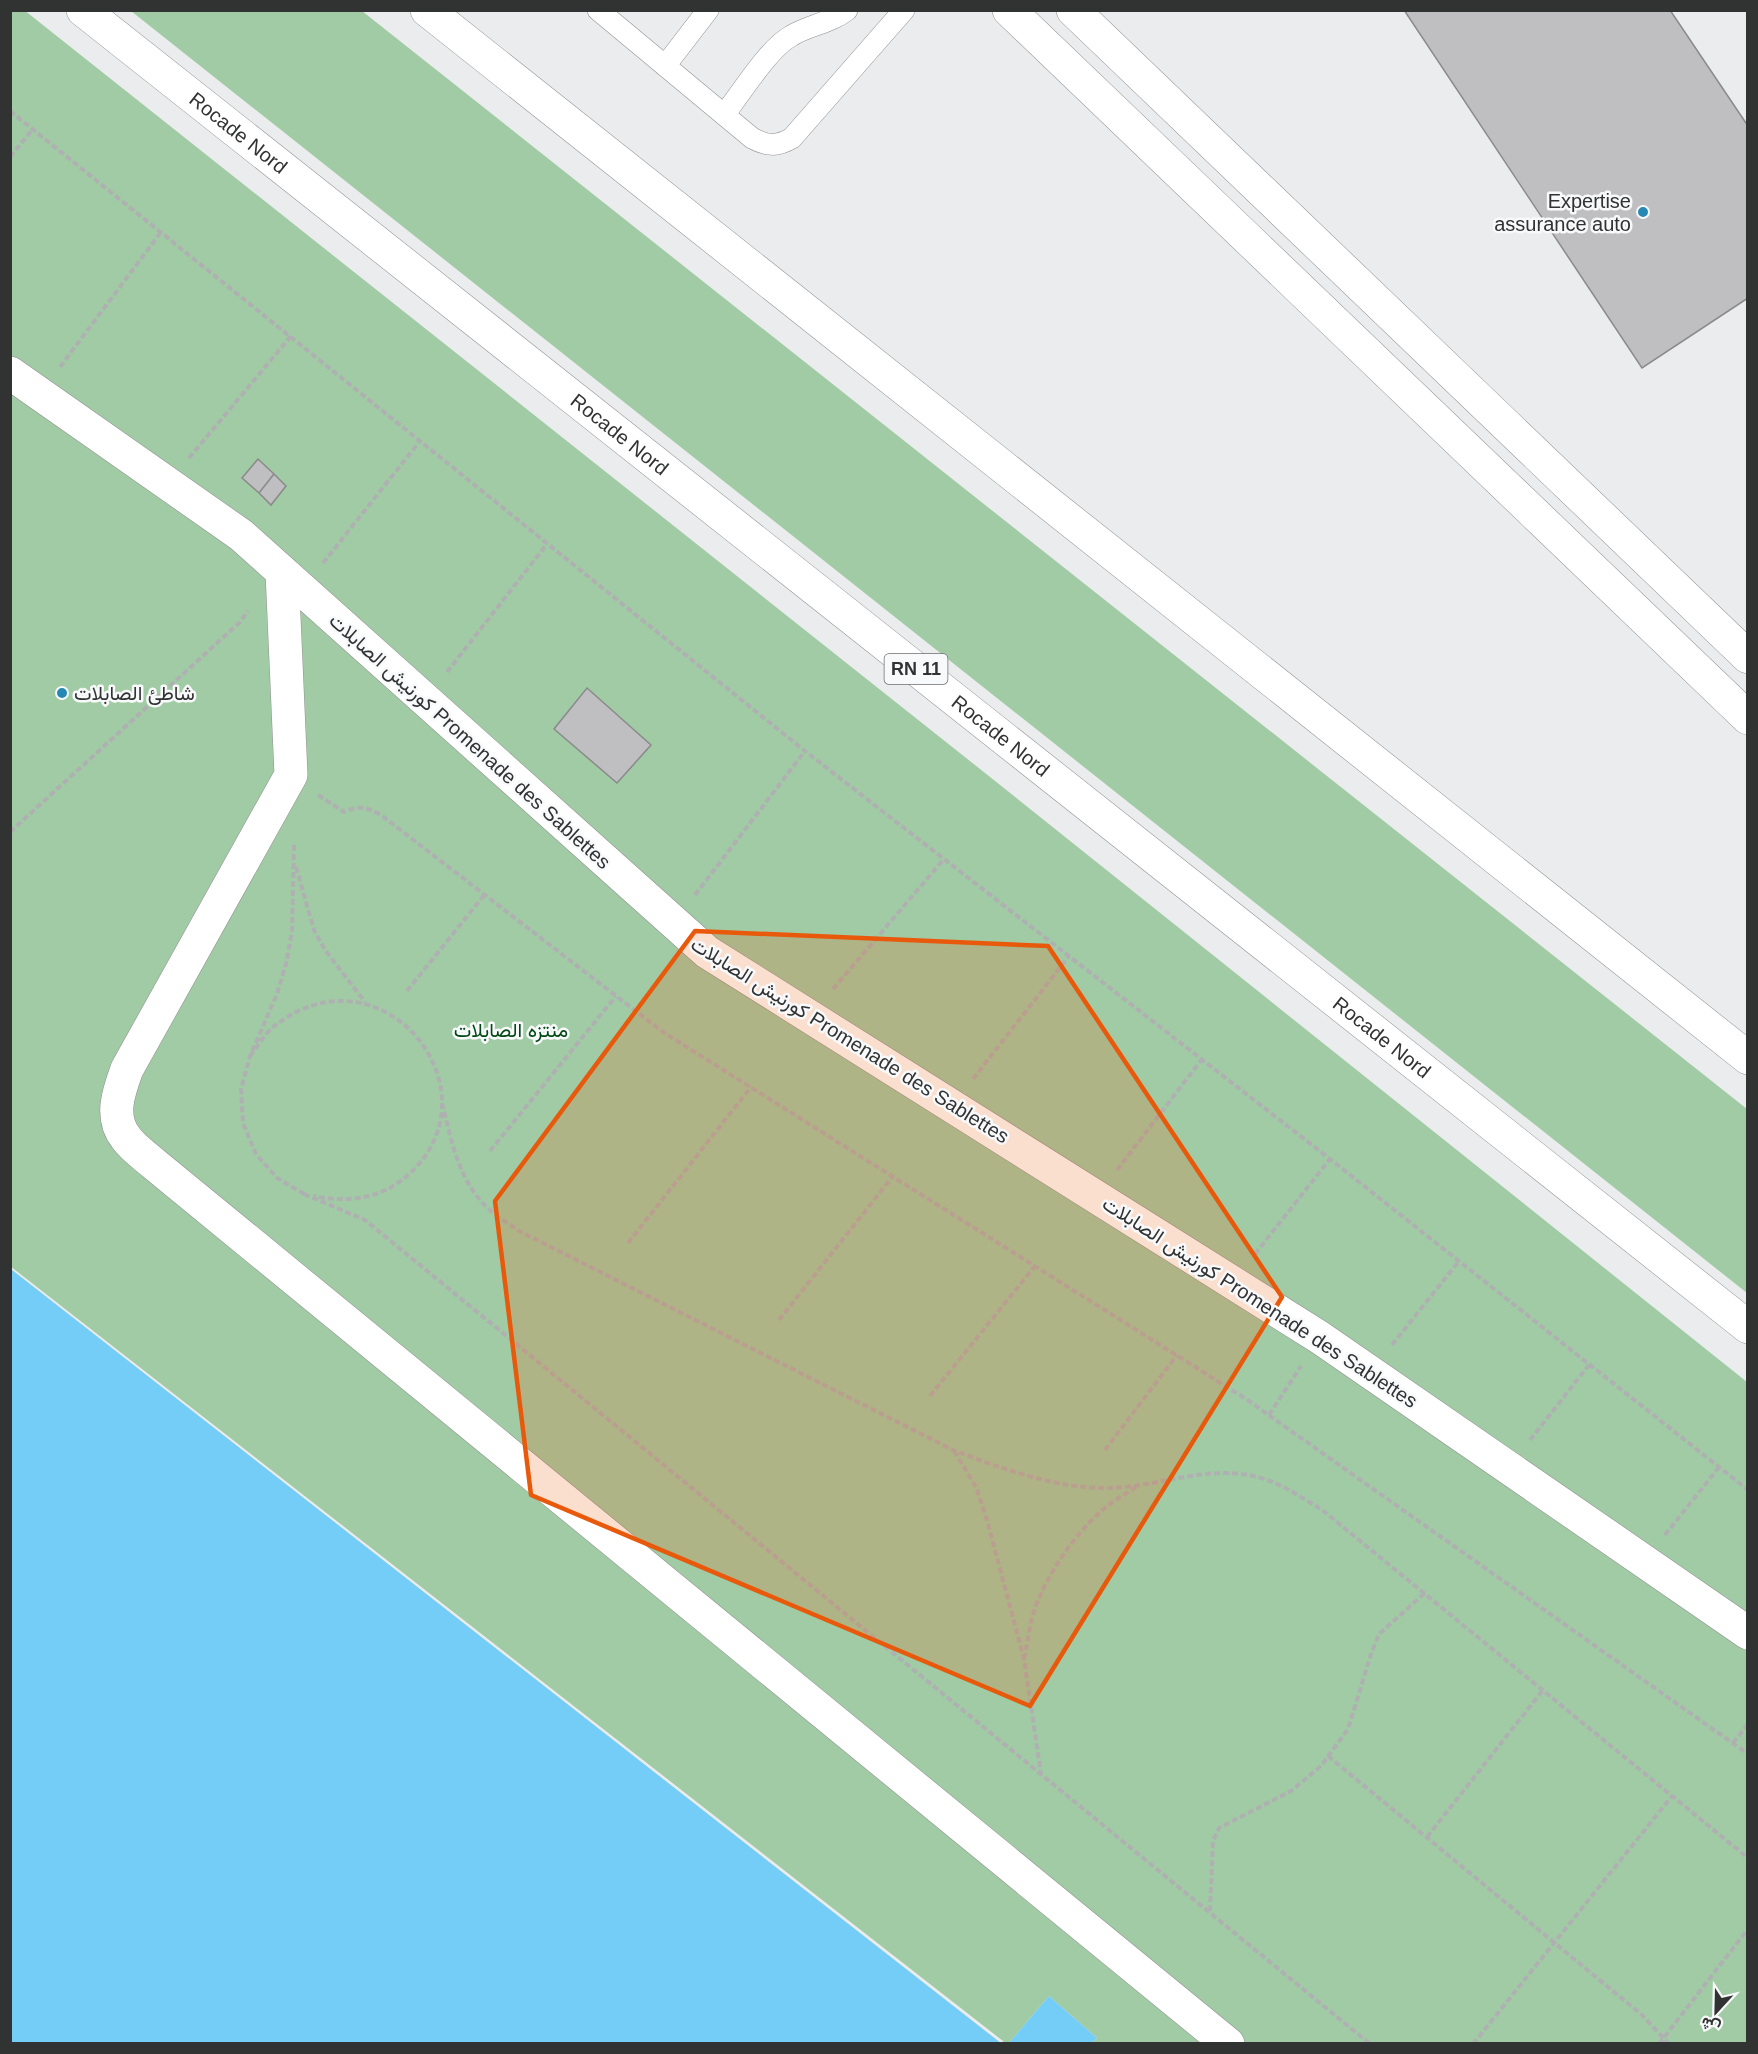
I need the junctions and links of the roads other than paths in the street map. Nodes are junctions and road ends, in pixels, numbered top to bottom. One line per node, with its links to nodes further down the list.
1 (83, 10): 18 (main road, Rocade Nord / RN 11)
2 (427, 10): 17 (main road)
3 (708, 10): 9 (lane)
4 (847, 10): 10 (lane)
5 (904, 10): 10 (lane)
6 (1009, 10): 13 (main road)
7 (1073, 10): 12 (main road)
8 (603, 12): 9 (lane)
9 (665, 66): 10 (lane)
10 (724, 115)
11 (10, 373): 14 (main road, كورنيش الصابلات Promenade des Sablettes)
12 (1584, 500): 13 (main road); 15 (main road)
13 (1547, 526): 16 (main road)
14 (292, 581): 19 (main road, كورنيش الصابلات Promenade des Sablettes); 20 (main road)
15 (1748, 657)
16 (1748, 718)
17 (1743, 1053)
18 (1748, 1327)
19 (1748, 1633)
20 (1228, 2043)

